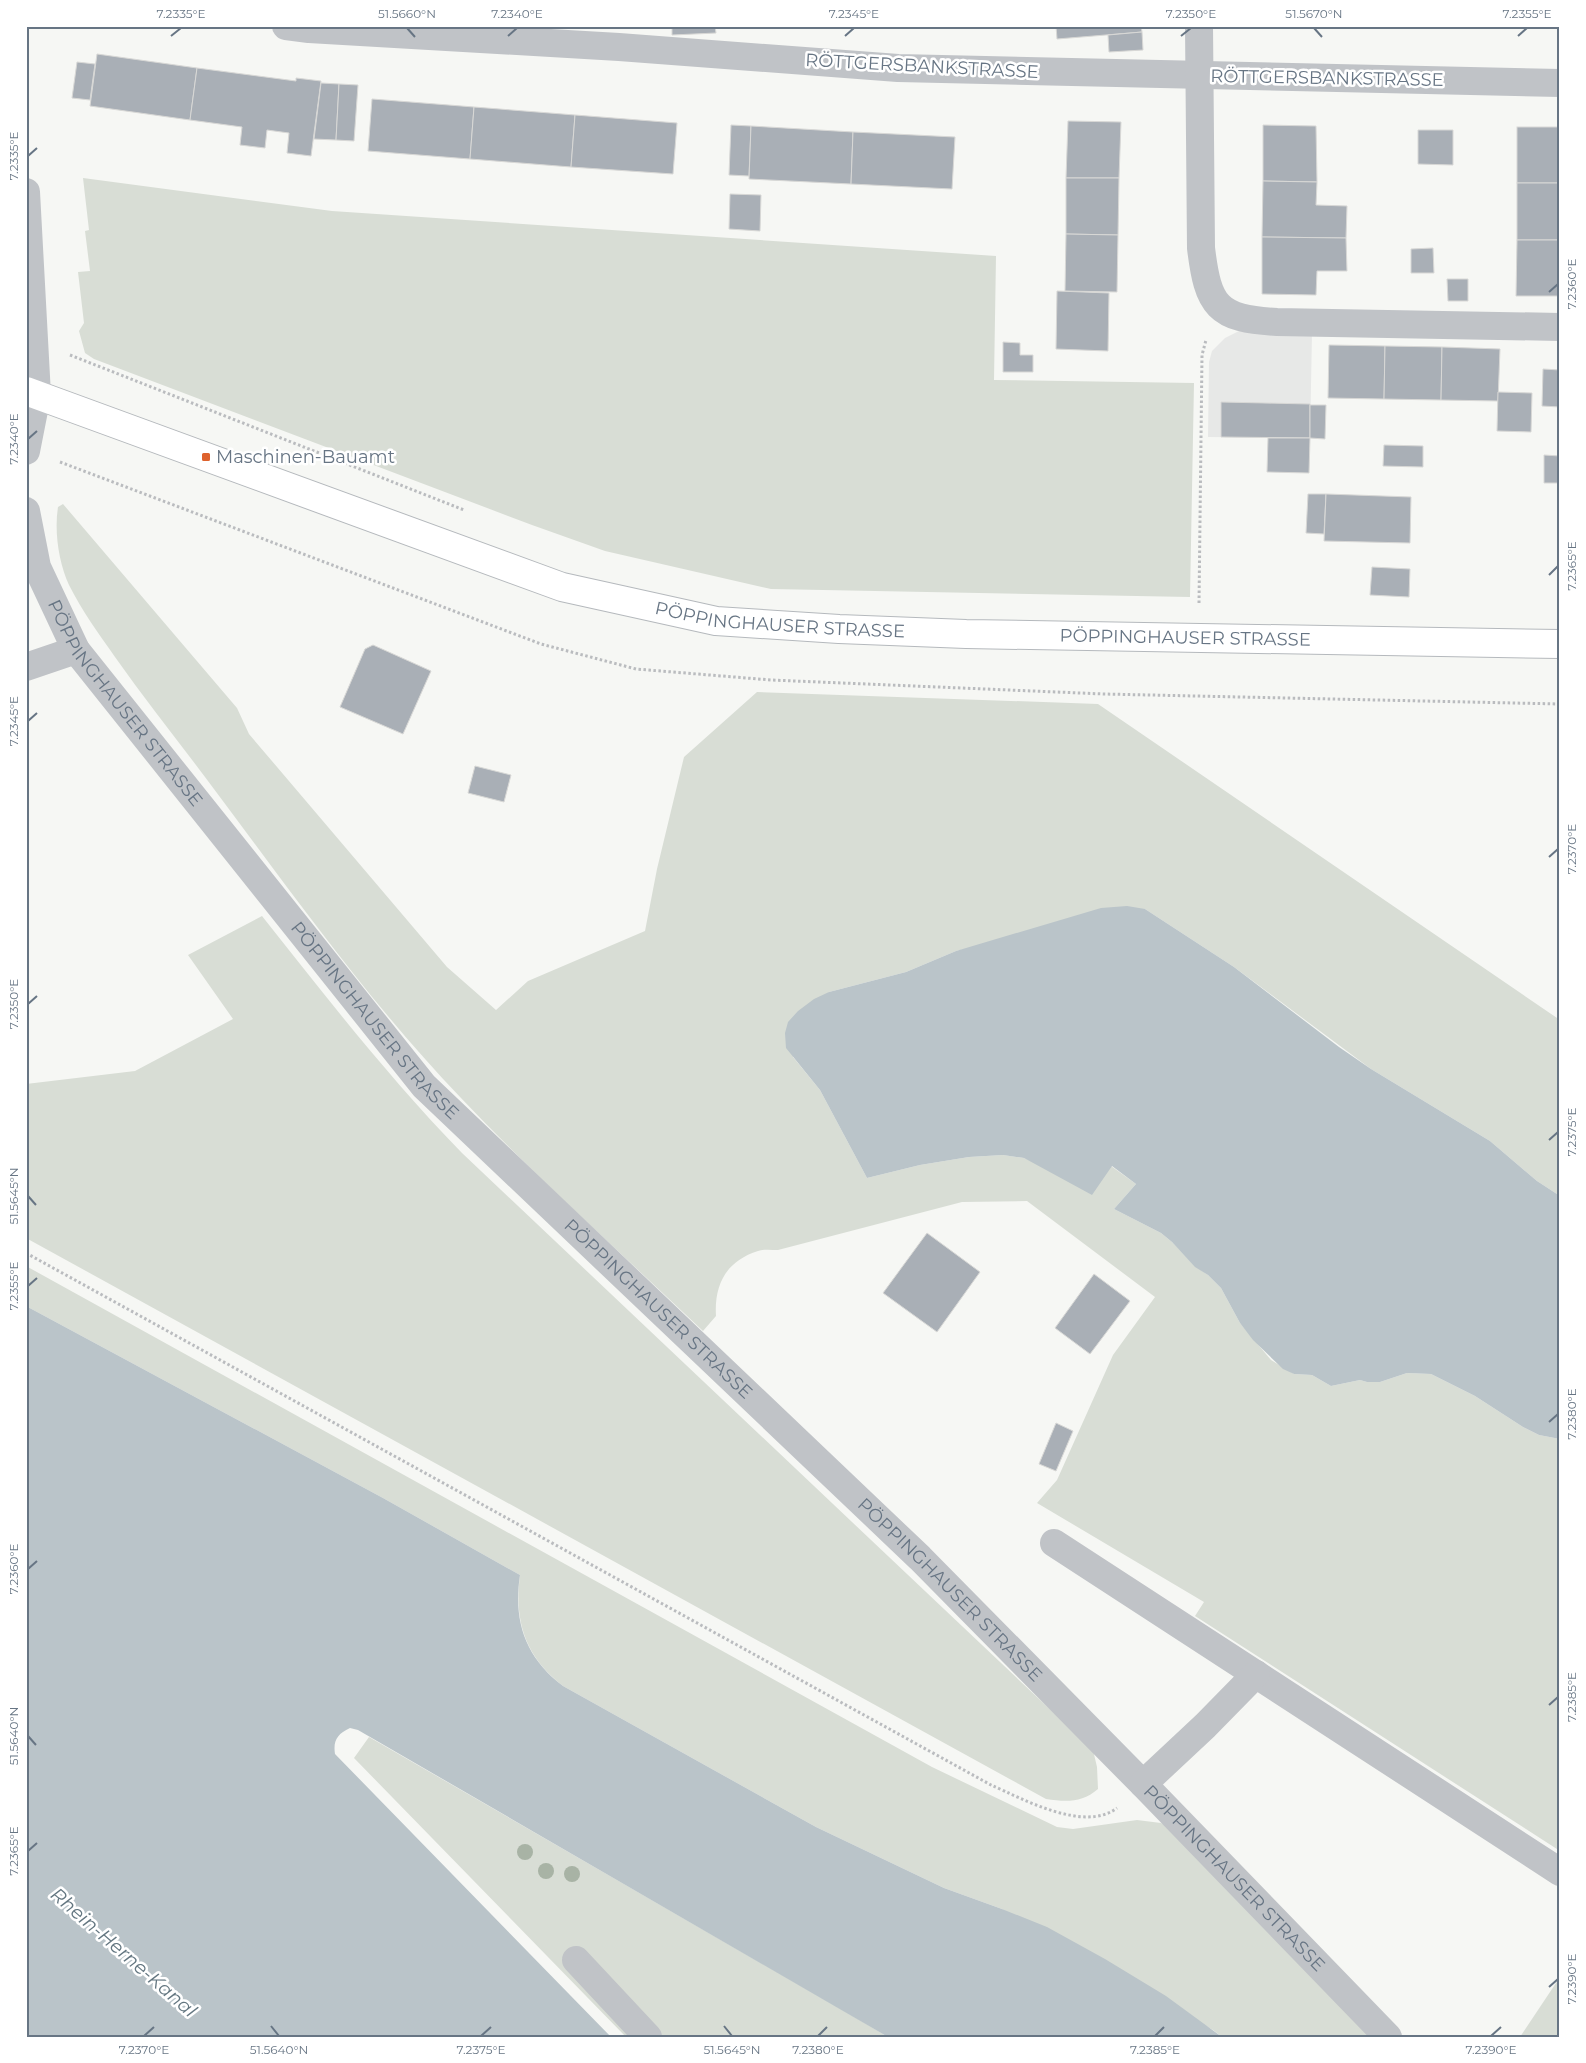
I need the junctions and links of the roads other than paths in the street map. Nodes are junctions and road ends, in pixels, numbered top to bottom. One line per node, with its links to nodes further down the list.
1 (1199, 26): 4 (street)
2 (301, 27): 3 (street, RÖTTGERSBANKSTRASSE)
3 (618, 37): 4 (street, RÖTTGERSBANKSTRASSE)
4 (1200, 75): 5 (street, RÖTTGERSBANKSTRASSE); 7 (street)
5 (1560, 83)
6 (26, 192): 8 (street)
7 (1560, 327)
8 (32, 393): 9 (street); 11 (main road, PÖPPINGHAUSER STRASSE)
9 (26, 451)
10 (26, 511): 12 (street, PÖPPINGHAUSER STRASSE)
11 (1560, 644)
12 (76, 650): 13 (street); 16 (street, PÖPPINGHAUSER STRASSE)
13 (26, 668)
14 (1054, 1543): 15 (street)
15 (1256, 1674): 16 (street); 17 (street)
16 (1144, 1784): 20 (street, PÖPPINGHAUSER STRASSE)
17 (1560, 1872)
18 (576, 1960): 19 (street)
19 (648, 2037)
20 (1388, 2037)

